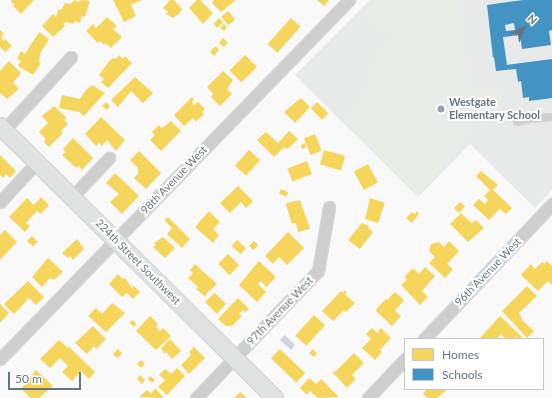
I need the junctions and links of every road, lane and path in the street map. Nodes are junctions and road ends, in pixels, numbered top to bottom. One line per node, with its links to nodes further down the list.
1 (349, 0): 12 (street, 98th Avenue West)
2 (71, 57): 5 (street)
3 (552, 117): 4 (lane)
4 (517, 122)
5 (2, 128): 7 (street, 224th Street Southwest)
6 (110, 158): 8 (street)
7 (37, 162): 8 (street, 224th Street Southwest); 9 (street)
8 (72, 197): 12 (street, 224th Street Southwest)
9 (0, 202)
10 (552, 204): 13 (street, 96th Avenue West)
11 (329, 207): 14 (street, 97th Avenue West)
12 (116, 240): 14 (street, 224th Street Southwest); 15 (street, 98th Avenue West)
13 (425, 338)
14 (234, 358): 17 (street, 97th Avenue West); 18 (street, 224th Street Southwest)
15 (0, 359)
16 (404, 360): 19 (street)
17 (196, 398)
18 (275, 398)
19 (368, 398)

